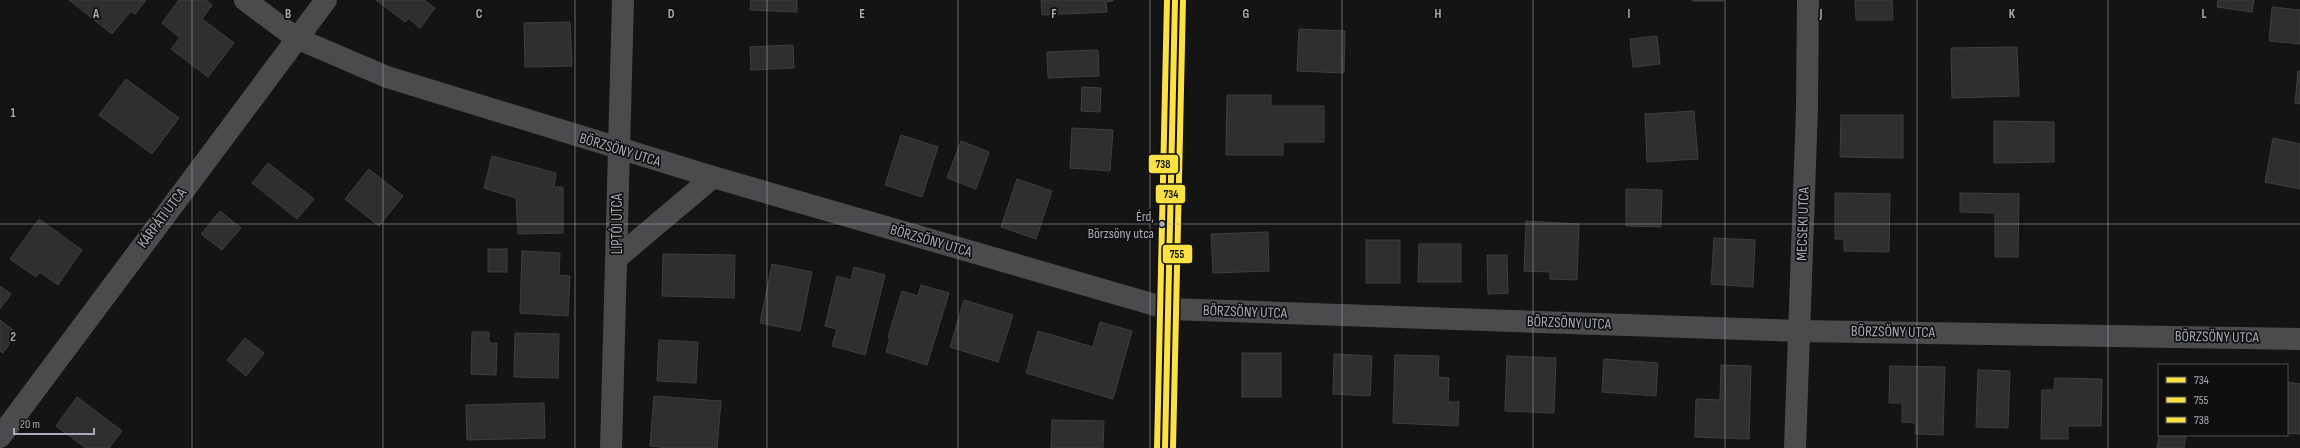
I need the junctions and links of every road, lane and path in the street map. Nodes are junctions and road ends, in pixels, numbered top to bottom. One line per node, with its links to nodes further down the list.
1 (245, 0): 6 (street, BÖRZSÖNY UTCA)
2 (326, 0): 6 (street, KÁRPÁTI UTCA)
3 (623, 0): 7 (street, LIPTÓI UTCA)
4 (1175, 0): 10 (street)
5 (1808, 0): 11 (street, MECSEKI UTCA)
6 (296, 38): 7 (street, BÖRZSÖNY UTCA); 13 (street, KÁRPÁTI UTCA)
7 (618, 149): 8 (street, BÖRZSÖNY UTCA); 9 (street, LIPTÓI UTCA)
8 (712, 177): 9 (street); 10 (street, BÖRZSÖNY UTCA)
9 (618, 258): 14 (street, LIPTÓI UTCA)
10 (1169, 309): 11 (street, BÖRZSÖNY UTCA); 15 (street)
11 (1799, 331): 12 (street, BÖRZSÖNY UTCA); 16 (street, MECSEKI UTCA)
12 (2300, 339)
13 (0, 437)
14 (611, 448)
15 (1165, 448)
16 (1795, 448)

